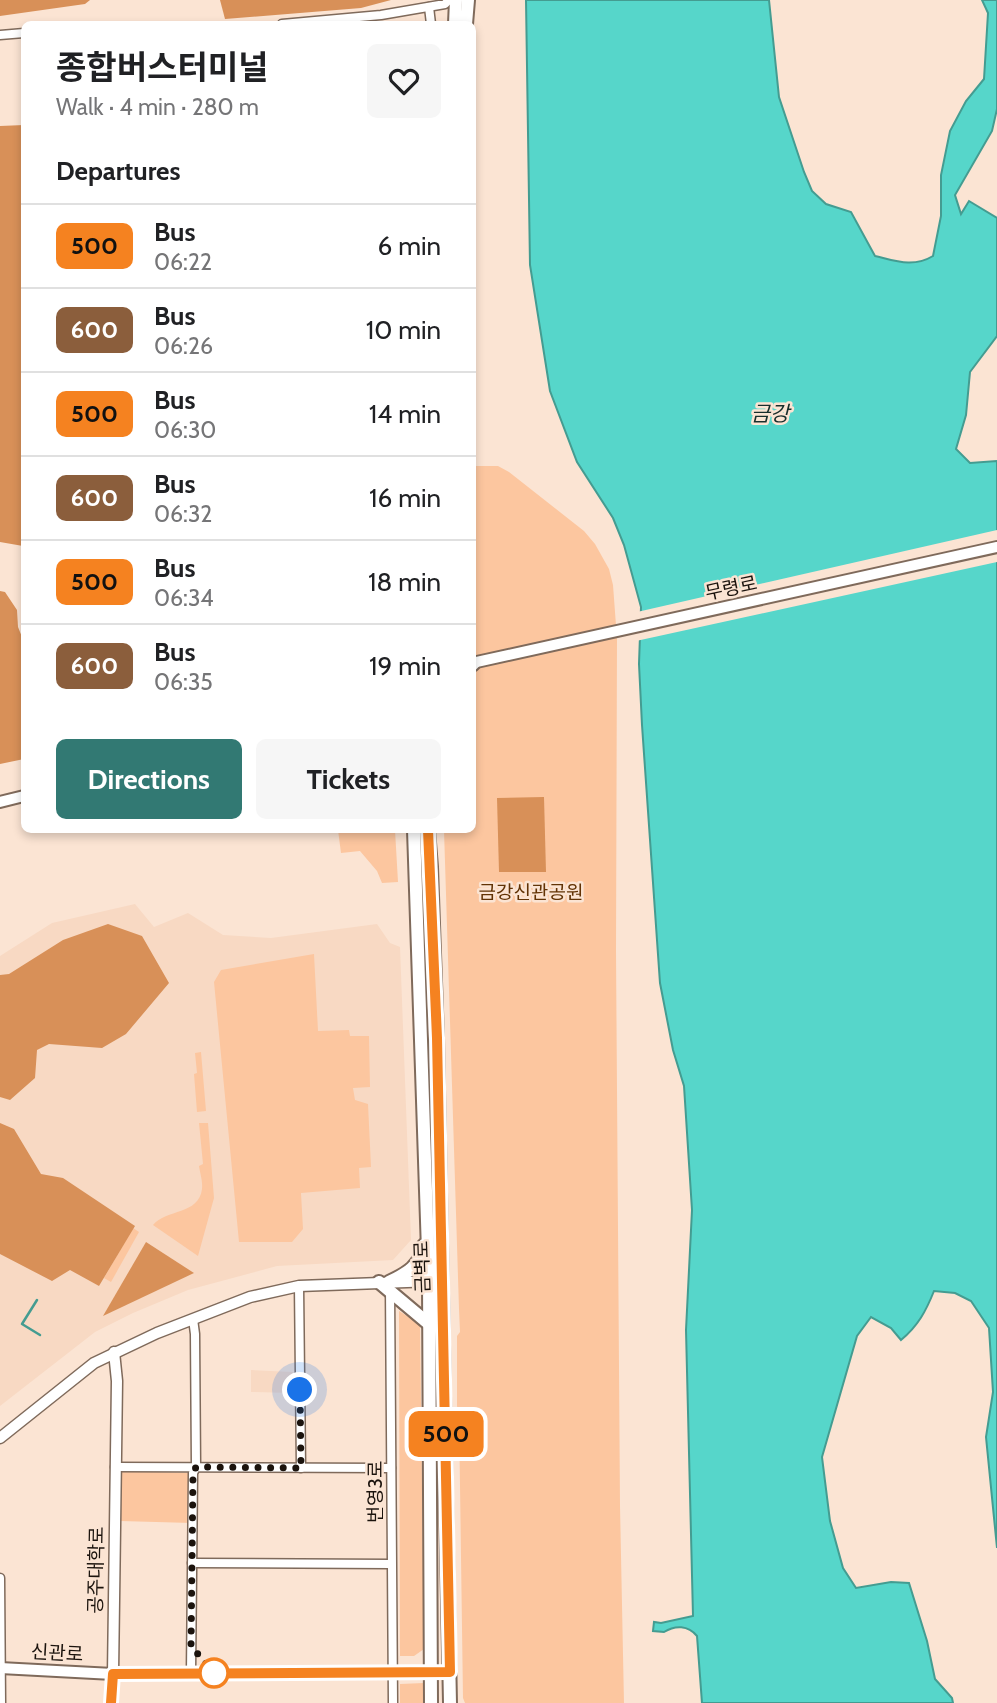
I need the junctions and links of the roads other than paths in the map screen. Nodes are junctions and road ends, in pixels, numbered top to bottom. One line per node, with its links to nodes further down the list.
1 (449, 0): 4 (street)
2 (456, 0): 7 (main road)
3 (468, 0): 8 (main road)
4 (429, 7): 5 (street); 6 (street)
5 (315, 21)
6 (430, 21)
7 (455, 21)
8 (467, 21)
9 (21, 33): 10 (street)
10 (0, 35)
11 (997, 547): 12 (main road, 무령로)
12 (476, 663)
13 (21, 797): 14 (main road)
14 (0, 802)
15 (414, 833): 17 (main road, 금벽로)
16 (428, 833): 18 (main road, 금벽로)
17 (427, 1235): 18 (main road, 금벽로); 19 (main road)
18 (435, 1281): 19 (street); 22 (main road, 금벽로); 34 (main road, 금벽로)
19 (386, 1284): 20 (street); 22 (main road); 28 (street, 번영3로)
20 (299, 1286): 21 (street); 27 (street)
21 (193, 1319): 23 (street); 26 (street)
22 (429, 1324): 36 (main road, 금벽로)
23 (114, 1352): 24 (street); 25 (street, 공주대학로)
24 (0, 1438)
25 (115, 1467): 26 (street); 37 (street, 공주대학로)
26 (196, 1467): 27 (street); 29 (street)
27 (301, 1468): 28 (street)
28 (391, 1468): 30 (street, 번영3로)
29 (192, 1563): 30 (street); 35 (street)
30 (391, 1564): 33 (street, 번영3로)
31 (0, 1578): 32 (street)
32 (0, 1668): 37 (main road, 신관로); 38 (street)
33 (392, 1672): 35 (main road, 신관로); 36 (main road, 신관로); 40 (street, 번영3로)
34 (450, 1672): 36 (main road, 신관로); 42 (main road, 금벽로)
35 (191, 1673): 37 (main road, 신관로)
36 (431, 1673): 41 (main road, 금벽로)
37 (113, 1674): 39 (main road)
38 (1, 1703)
39 (111, 1703)
40 (393, 1703)
41 (431, 1703)
42 (450, 1703)

